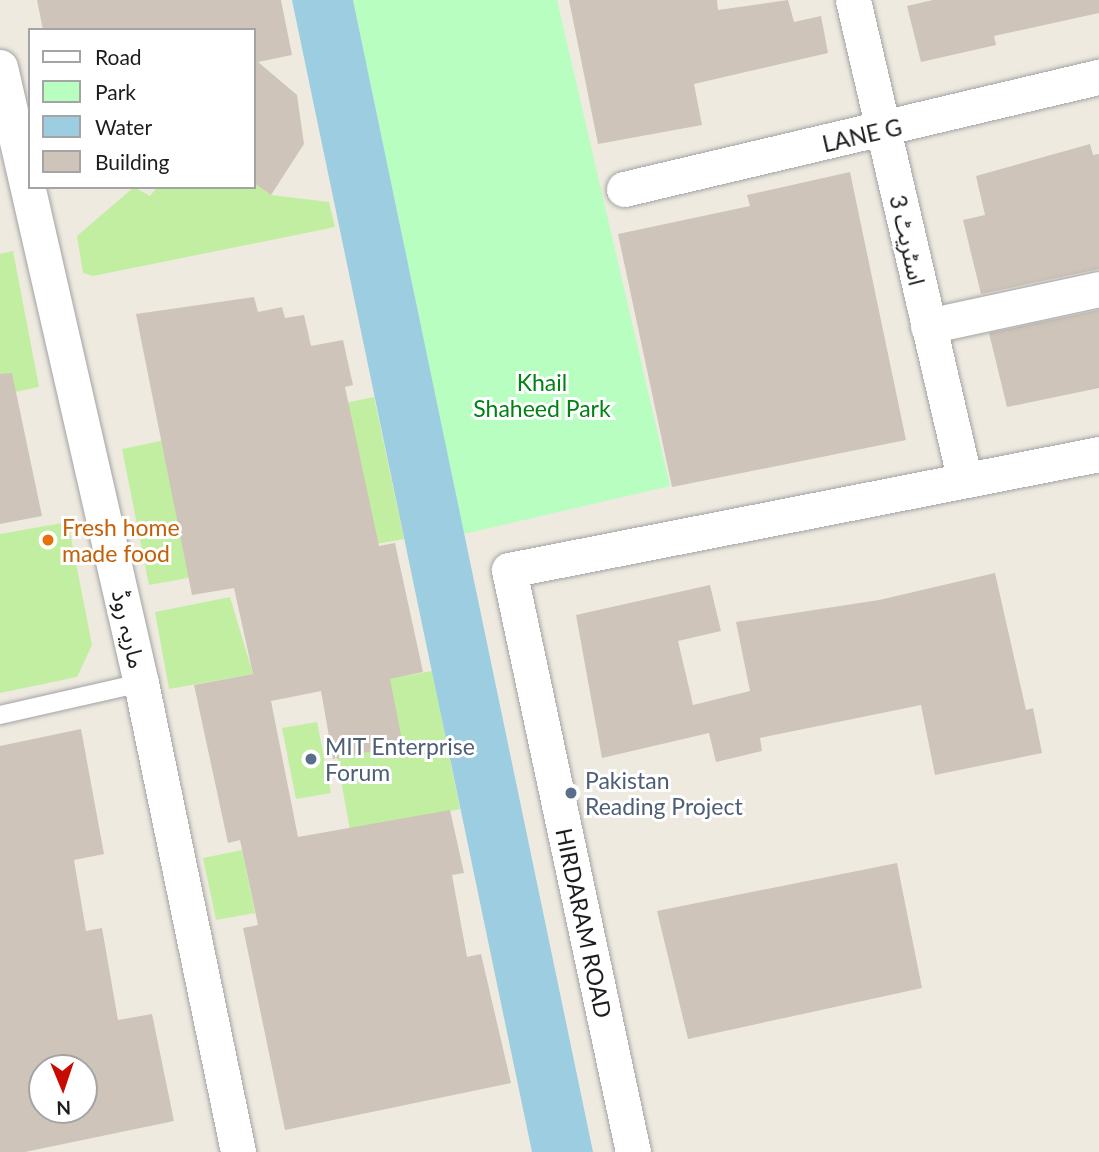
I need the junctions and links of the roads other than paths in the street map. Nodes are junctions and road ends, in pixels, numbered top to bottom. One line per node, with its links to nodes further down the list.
1 (853, 0): 4 (street, اسٹریٹ 3)
2 (0, 67): 10 (street, ماریہ روڈ)
3 (1099, 77): 4 (street, LANE G)
4 (883, 131): 5 (street, LANE G); 7 (street, اسٹریٹ 3)
5 (624, 189)
6 (1099, 289): 7 (street)
7 (928, 326): 9 (street, اسٹریٹ 3)
8 (1099, 454): 9 (street)
9 (965, 480): 13 (street, HIRDARAM ROAD)
10 (141, 683): 11 (lane); 12 (street, ماریہ روڈ)
11 (0, 715)
12 (238, 1152)
13 (633, 1152)

